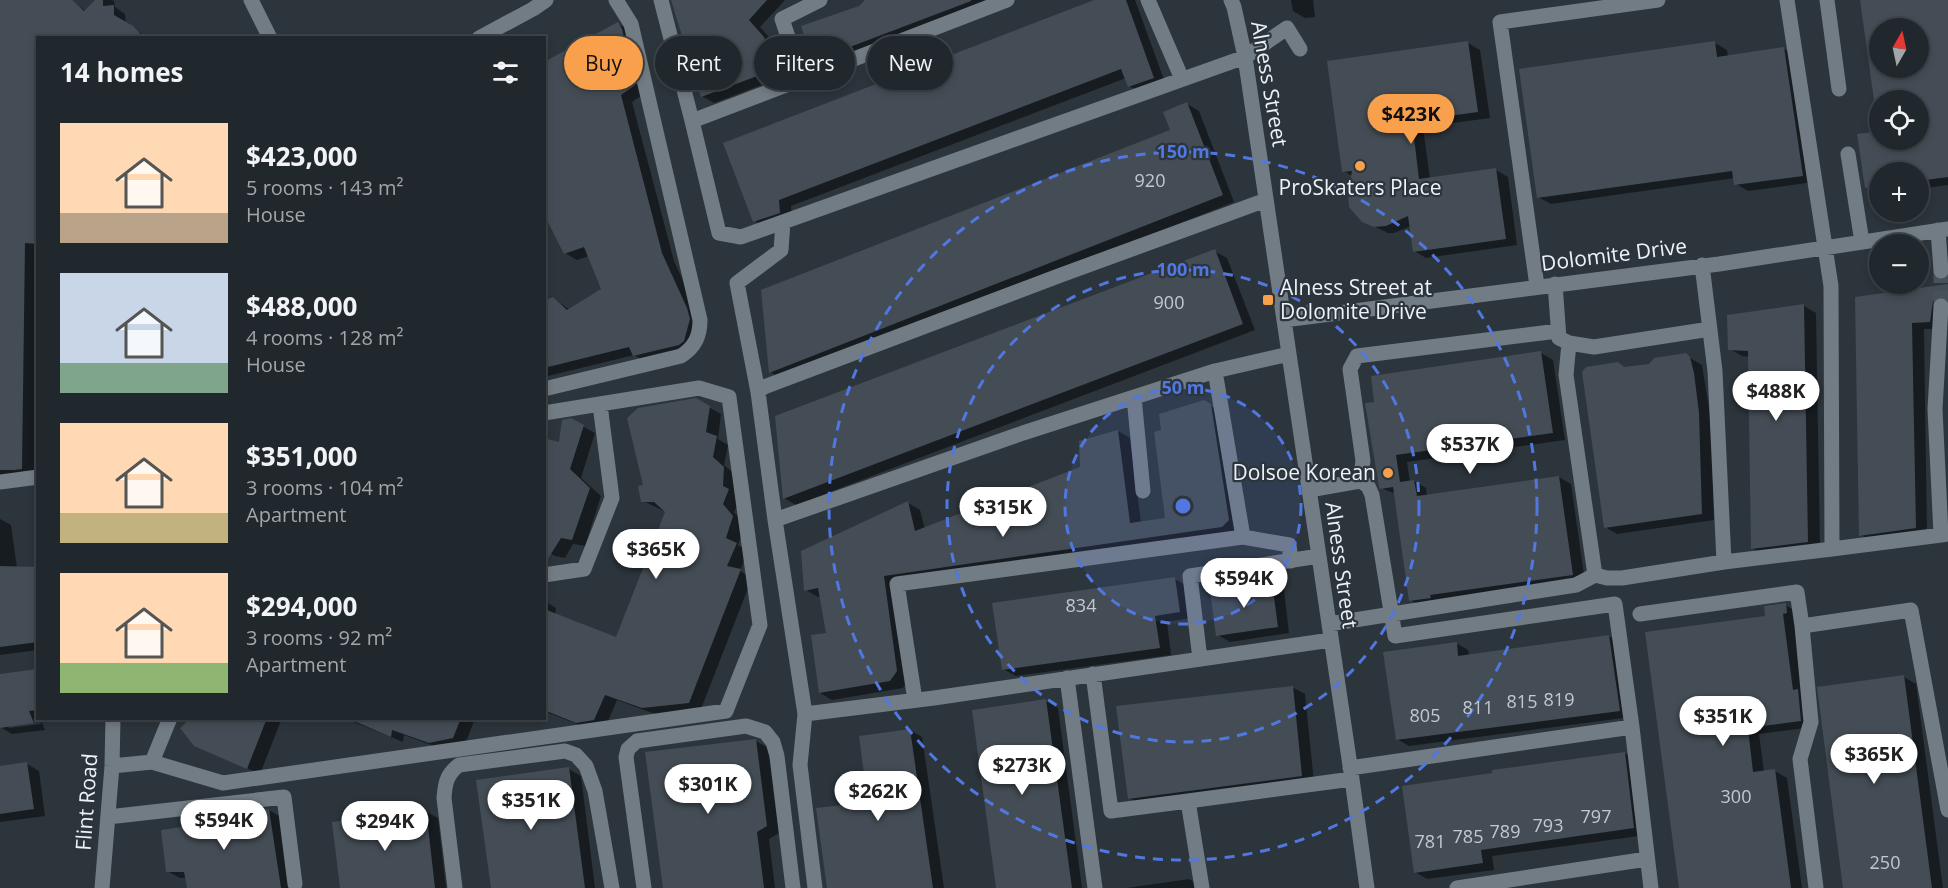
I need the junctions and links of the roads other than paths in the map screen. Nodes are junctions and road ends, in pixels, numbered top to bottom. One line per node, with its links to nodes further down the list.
1 (251, 0): 12 (street)
2 (616, 0): 38 (street)
3 (661, 0): 21 (street)
4 (820, 0): 14 (street)
5 (1007, 0): 17 (street)
6 (1148, 0): 18 (street)
7 (1231, 0): 16 (street, Alness Street)
8 (1658, 0): 31 (street)
9 (1787, 0): 27 (street)
10 (1827, 0): 19 (street)
11 (536, 3): 13 (street)
12 (269, 36)
13 (482, 36)
14 (788, 36)
15 (1300, 49): 16 (street)
16 (1245, 57): 18 (street); 23 (street, Alness Street)
17 (855, 59)
18 (1182, 79): 24 (street)
19 (1839, 89)
20 (775, 90): 21 (street)
21 (692, 121): 24 (street)
22 (1848, 154): 26 (street)
23 (1266, 200): 33 (street, Alness Street); 39 (street)
24 (783, 222): 39 (street)
25 (1943, 230): 26 (street, Dolomite Drive); 29 (street)
26 (1862, 242): 27 (street, Dolomite Drive)
27 (1824, 247): 28 (street, Dolomite Drive); 51 (street)
28 (1702, 265): 30 (street, Dolomite Drive); 34 (street)
29 (1941, 271)
30 (1555, 284): 31 (street, Dolomite Drive); 35 (street)
31 (1537, 286): 33 (street, Dolomite Drive)
32 (1941, 306): 49 (street)
33 (1284, 320): 36 (street, Alness Street)
34 (1710, 328): 35 (street); 54 (street)
35 (1564, 337): 44 (street); 56 (street)
36 (1289, 354): 37 (street); 46 (street, Alness Street)
37 (1215, 371): 40 (street); 50 (street)
38 (546, 389)
39 (758, 392): 48 (street)
40 (1134, 398): 47 (street); 48 (street)
41 (600, 405): 42 (street); 55 (street); 70 (street)
42 (546, 413)
43 (36, 477): 45 (street)
44 (1360, 481): 46 (street); 57 (street)
45 (0, 482)
46 (1309, 490): 52 (street, Alness Street)
47 (1143, 491)
48 (775, 520): 66 (street)
49 (1944, 534): 51 (street)
50 (1243, 537): 53 (street); 65 (street)
51 (1832, 549): 54 (street)
52 (1319, 556): 53 (street); 59 (street, Alness Street)
53 (1291, 561): 62 (street)
54 (1724, 562): 56 (street)
55 (546, 575)
56 (1595, 575): 57 (street)
57 (1392, 614): 59 (street); 69 (street)
58 (1640, 614): 60 (street)
59 (1329, 624): 61 (street, Alness Street)
60 (1802, 626): 74 (street); 89 (street)
61 (1331, 640): 62 (street); 72 (street, Alness Street)
62 (1200, 659): 63 (street)
63 (1093, 674): 64 (street); 73 (street)
64 (1067, 678): 65 (street); 84 (street)
65 (915, 700): 66 (street)
66 (806, 714): 83 (street)
67 (113, 720): 71 (street, Flint Road)
68 (169, 720): 70 (street)
69 (1632, 727): 72 (street); 76 (street)
70 (152, 762): 71 (street)
71 (112, 766): 75 (street, Flint Road)
72 (1351, 773): 73 (street); 86 (street, Alness Street)
73 (1188, 801): 85 (street)
74 (1948, 810)
75 (108, 817): 77 (street); 78 (street, Flint Road)
76 (1647, 859): 87 (street); 88 (street)
77 (295, 884)
78 (102, 888)
79 (455, 888): 80 (street)
80 (612, 888)
81 (644, 888): 82 (street)
82 (792, 888)
83 (815, 888)
84 (1095, 888)
85 (1202, 888)
86 (1367, 888)
87 (1457, 888)
88 (1651, 888)
89 (1816, 888)

